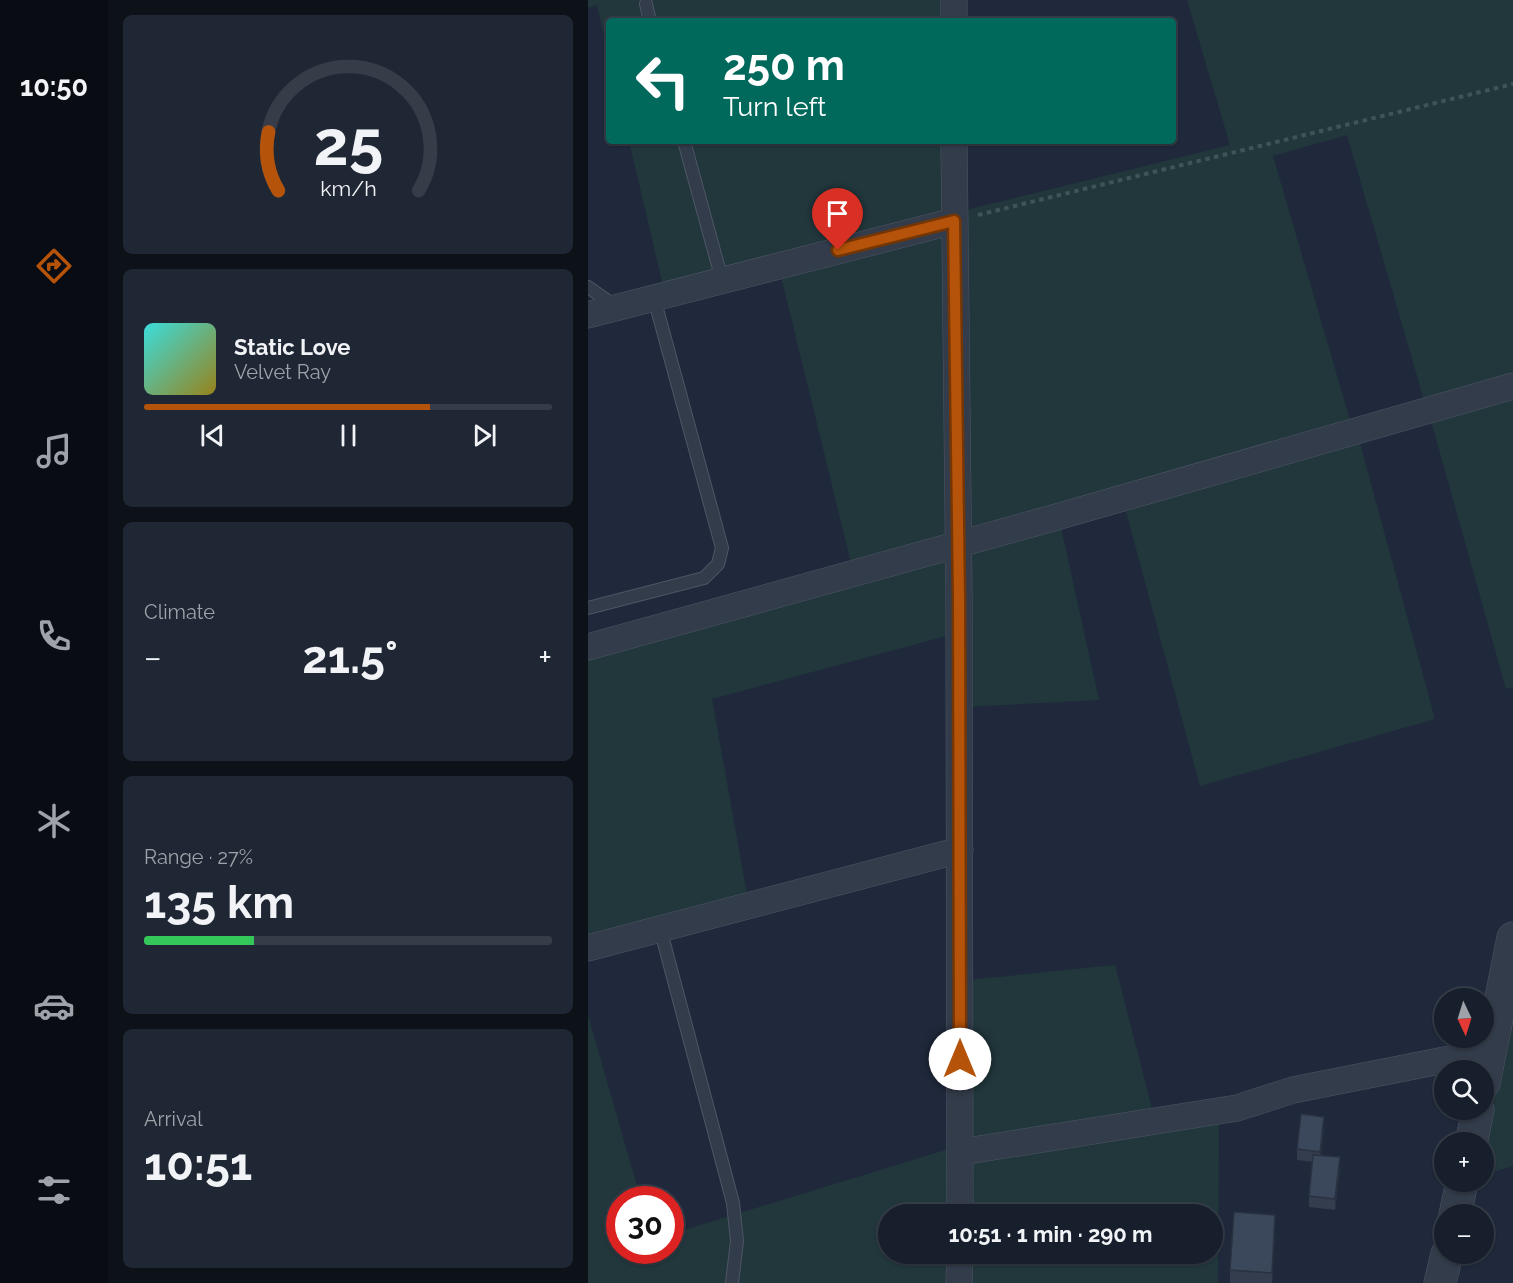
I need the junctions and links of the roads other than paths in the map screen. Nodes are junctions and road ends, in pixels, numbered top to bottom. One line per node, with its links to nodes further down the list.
1 (954, 0): 4 (street)
2 (646, 4): 3 (lane)
3 (649, 18)
4 (954, 18)
5 (685, 144): 8 (lane)
6 (954, 144): 7 (street)
7 (954, 221): 8 (street); 14 (street)
8 (722, 280): 10 (street)
9 (588, 287): 11 (lane)
10 (654, 298): 11 (street); 15 (lane)
11 (617, 307): 12 (street)
12 (588, 315)
13 (1513, 386): 14 (street)
14 (958, 544): 16 (street); 17 (street)
15 (588, 608)
16 (588, 647)
17 (960, 850): 18 (street); 23 (street)
18 (660, 928): 20 (street); 27 (lane)
19 (1513, 938): 21 (street)
20 (588, 948)
21 (1490, 1051): 22 (street); 23 (street)
22 (1488, 1060)
23 (961, 1152): 24 (street)
24 (960, 1204)
25 (960, 1264): 28 (street)
26 (1444, 1264): 29 (street)
27 (732, 1283)
28 (959, 1283)
29 (1440, 1283)

